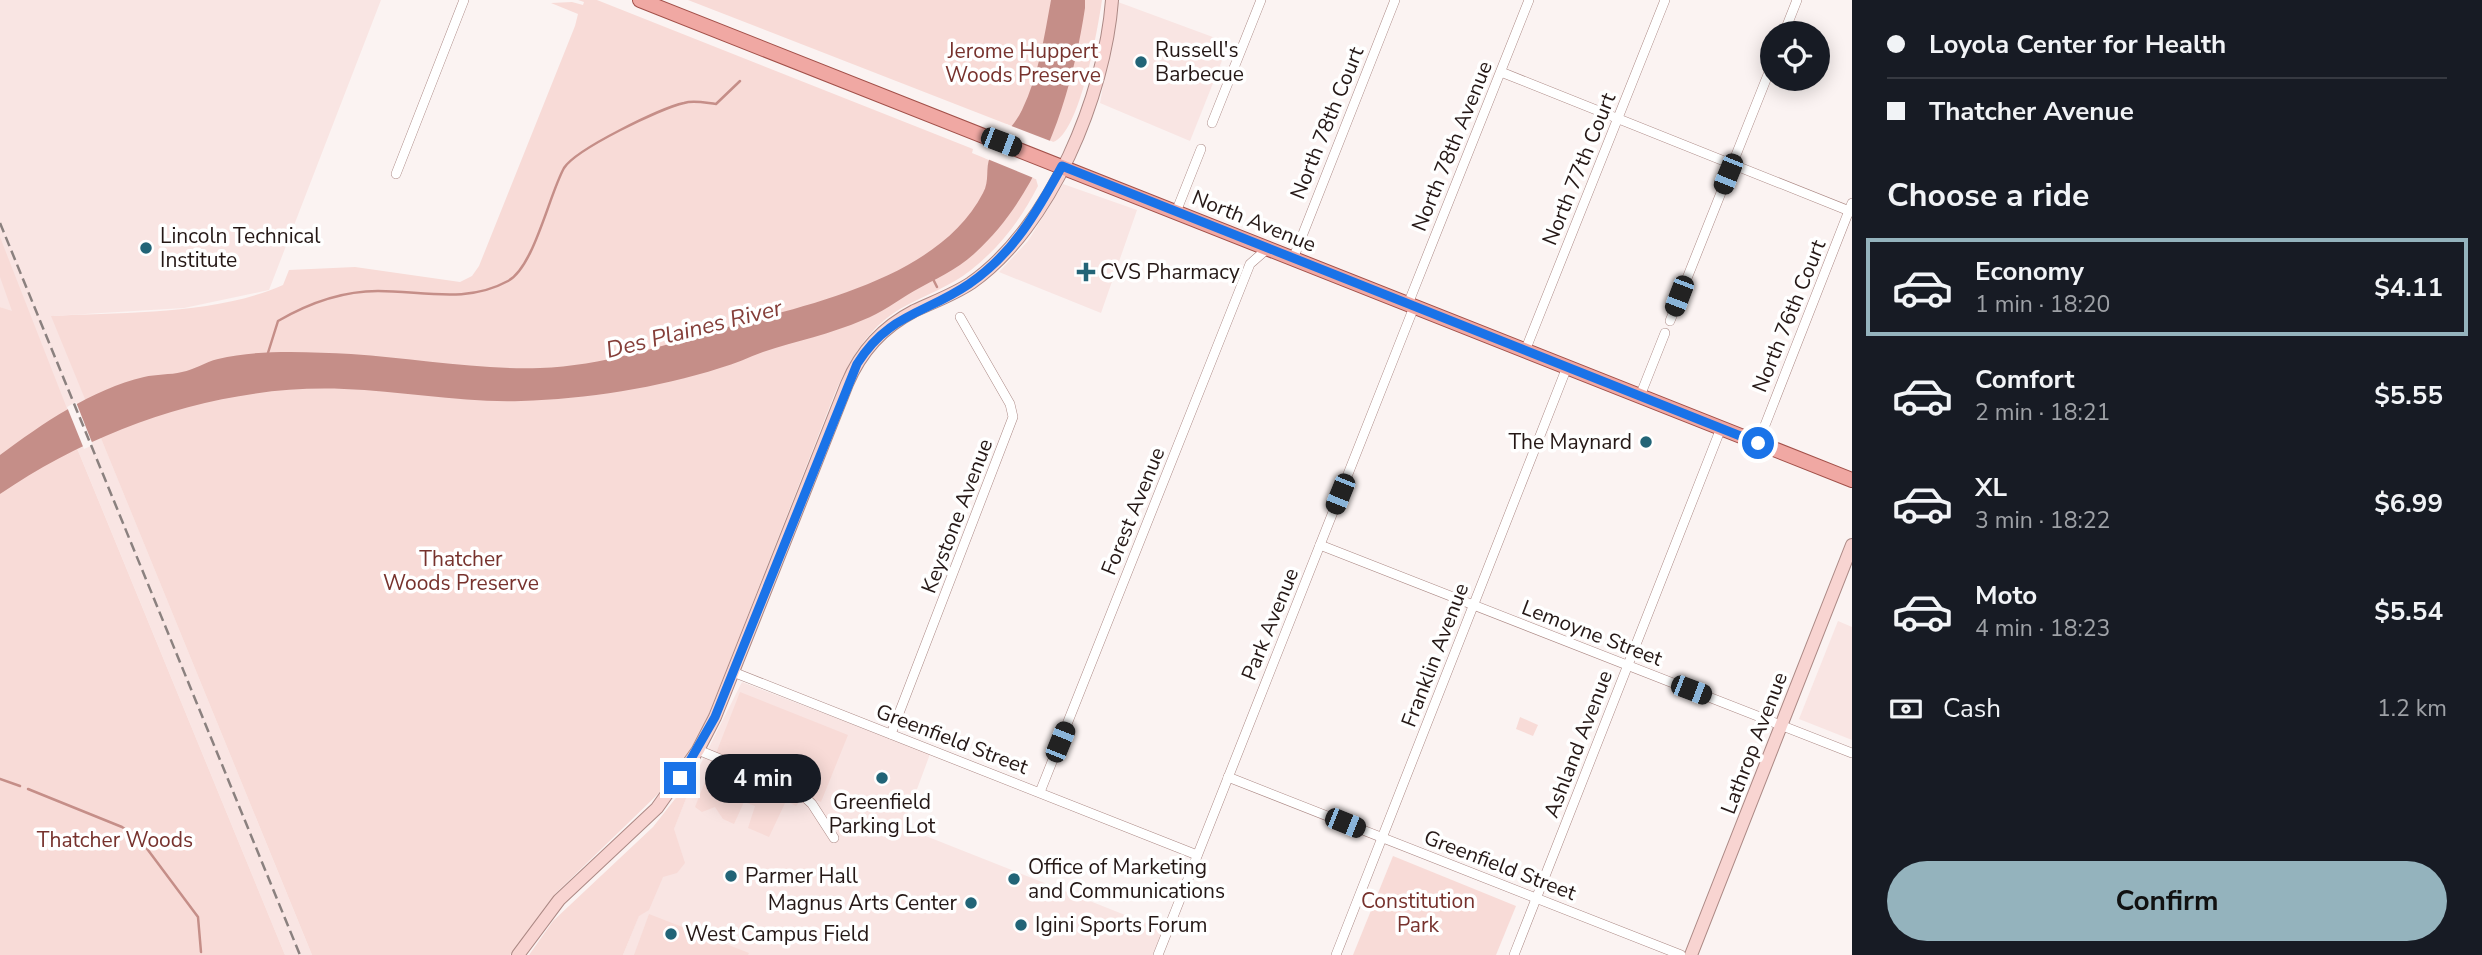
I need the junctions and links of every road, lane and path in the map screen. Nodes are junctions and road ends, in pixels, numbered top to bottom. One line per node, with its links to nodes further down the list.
1 (464, 0): 17 (street)
2 (640, 0): 16 (main road, North Avenue)
3 (1112, 0): 16 (street)
4 (1395, 0): 21 (street, North 78th Court)
5 (1529, 0): 10 (street, North 78th Avenue)
6 (1665, 0): 12 (street, North 77th Court)
7 (1797, 0): 9 (street)
8 (1257, 1): 13 (street)
9 (1789, 21)
10 (1501, 72): 12 (street); 22 (street, North 78th Avenue)
11 (1761, 91): 15 (street)
12 (1618, 118): 15 (street); 26 (street, North 77th Court)
13 (1212, 123)
14 (1201, 149): 19 (street)
15 (1732, 164): 18 (street); 24 (street)
16 (1062, 166): 19 (main road, North Avenue); 36 (street)
17 (396, 174)
18 (1851, 208): 30 (street, North 76th Court)
19 (1176, 212): 20 (main road, North Avenue)
20 (1267, 249): 21 (main road, North Avenue); 42 (street, Forest Avenue)
21 (1293, 259): 22 (main road, North Avenue)
22 (1411, 306): 26 (main road, North Avenue); 32 (street, Park Avenue)
23 (960, 317): 38 (street, Keystone Avenue)
24 (1670, 321)
25 (1665, 333): 28 (street)
26 (1525, 351): 27 (main road, North Avenue)
27 (1567, 367): 28 (main road, North Avenue); 34 (street, Franklin Avenue)
28 (1640, 396): 29 (main road, North Avenue)
29 (1721, 428): 30 (main road, North Avenue); 35 (street, Ashland Avenue)
30 (1758, 443): 31 (main road, North Avenue)
31 (1852, 480)
32 (1320, 545): 34 (street, Lemoyne Street); 41 (street, Park Avenue)
33 (1852, 545): 37 (street, Lathrop Avenue)
34 (1473, 605): 35 (street, Lemoyne Street); 44 (street, Franklin Avenue)
35 (1627, 665): 37 (street, Lemoyne Street); 46 (street, Ashland Avenue)
36 (733, 672): 38 (street, Greenfield Street); 39 (street)
37 (1782, 726): 40 (street, Lemoyne Street); 52 (street, Lathrop Avenue)
38 (891, 734): 42 (street, Greenfield Street)
39 (698, 750): 43 (street); 47 (street)
40 (1852, 753)
41 (1228, 777): 44 (street, Greenfield Street); 45 (street, Park Avenue)
42 (1040, 792): 45 (street, Greenfield Street)
43 (834, 838)
44 (1382, 838): 46 (street, Greenfield Street); 49 (street, Franklin Avenue)
45 (1197, 855): 48 (street, Park Avenue)
46 (1537, 898): 50 (street, Ashland Avenue); 51 (street, Greenfield Street)
47 (517, 955)
48 (1158, 955)
49 (1336, 955)
50 (1514, 955)
51 (1681, 955)
52 (1691, 955)

